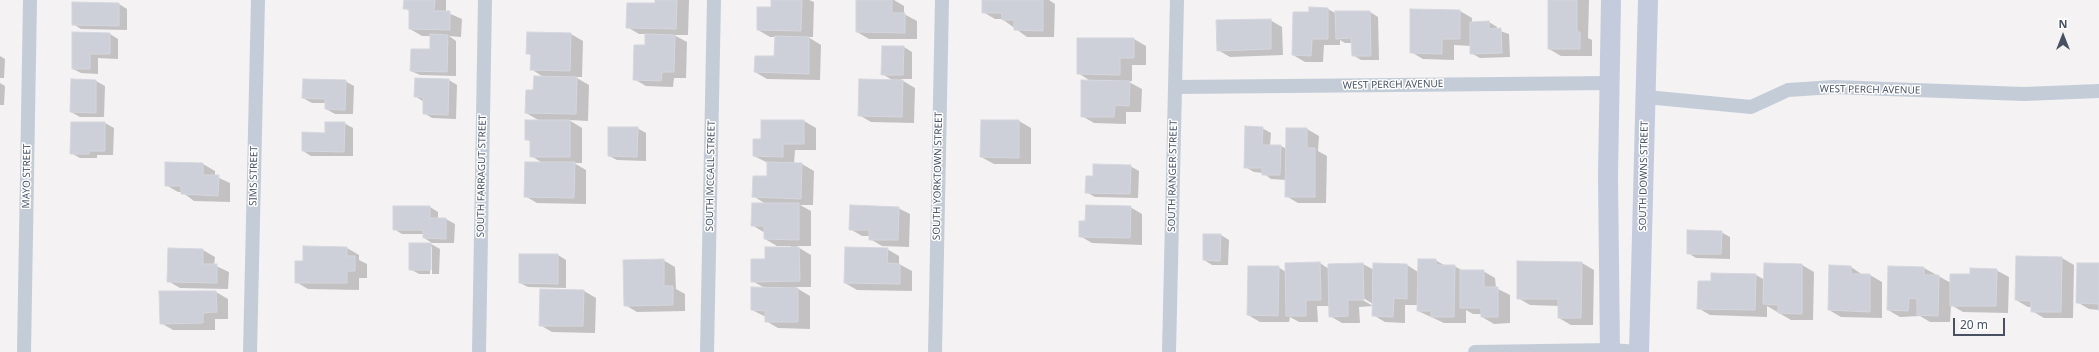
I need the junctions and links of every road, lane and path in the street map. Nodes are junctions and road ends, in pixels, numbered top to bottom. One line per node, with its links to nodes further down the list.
1 (30, 0): 14 (street, MAYO STREET)
2 (258, 0): 15 (street, SIMS STREET)
3 (485, 0): 16 (street, SOUTH FARRAGUT STREET)
4 (714, 0): 17 (street, SOUTH MCCALL STREET)
5 (942, 0): 18 (street, SOUTH YORKTOWN STREET)
6 (1177, 0): 10 (street, SOUTH RANGER STREET)
7 (1611, 0): 9 (main road)
8 (1648, 0): 12 (main road, SOUTH DOWNS STREET)
9 (1611, 83): 10 (street, WEST PERCH AVENUE); 13 (main road)
10 (1176, 87): 19 (street, SOUTH RANGER STREET)
11 (2099, 91): 12 (street, WEST PERCH AVENUE)
12 (1646, 97): 21 (main road, SOUTH DOWNS STREET)
13 (1610, 351): 20 (street); 21 (street)
14 (24, 352)
15 (250, 352)
16 (479, 352)
17 (707, 352)
18 (935, 352)
19 (1170, 352)
20 (1475, 352)
21 (1639, 352)

